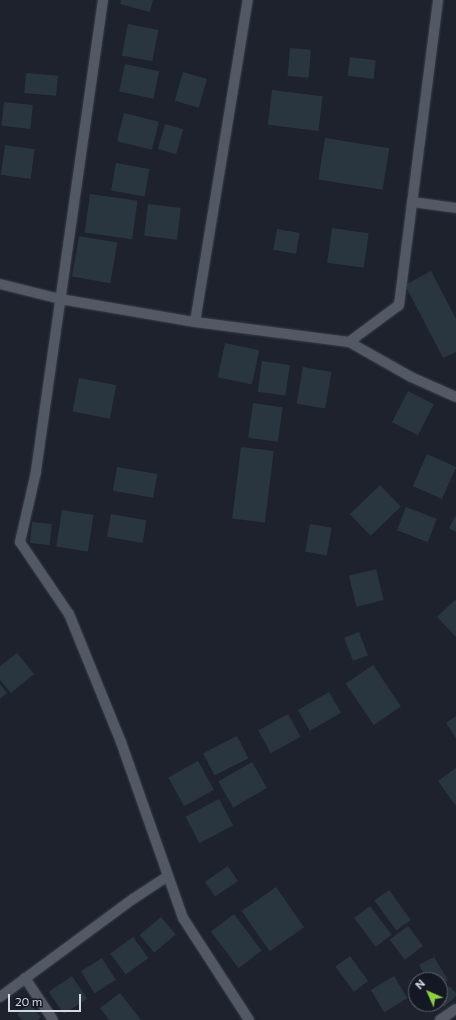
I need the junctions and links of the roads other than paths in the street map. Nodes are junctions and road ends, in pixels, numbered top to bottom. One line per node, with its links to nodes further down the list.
1 (103, 0): 7 (street)
2 (248, 0): 8 (street)
3 (438, 0): 4 (street)
4 (412, 202): 5 (street); 9 (street)
5 (456, 208)
6 (0, 284): 7 (street)
7 (60, 299): 8 (street); 11 (street)
8 (195, 322): 9 (street)
9 (349, 342): 10 (street)
10 (456, 397)
11 (168, 876): 12 (street); 16 (street)
12 (25, 978): 13 (street); 15 (street)
13 (0, 997)
14 (456, 1009): 17 (street)
15 (53, 1020)
16 (249, 1020)
17 (440, 1020)

